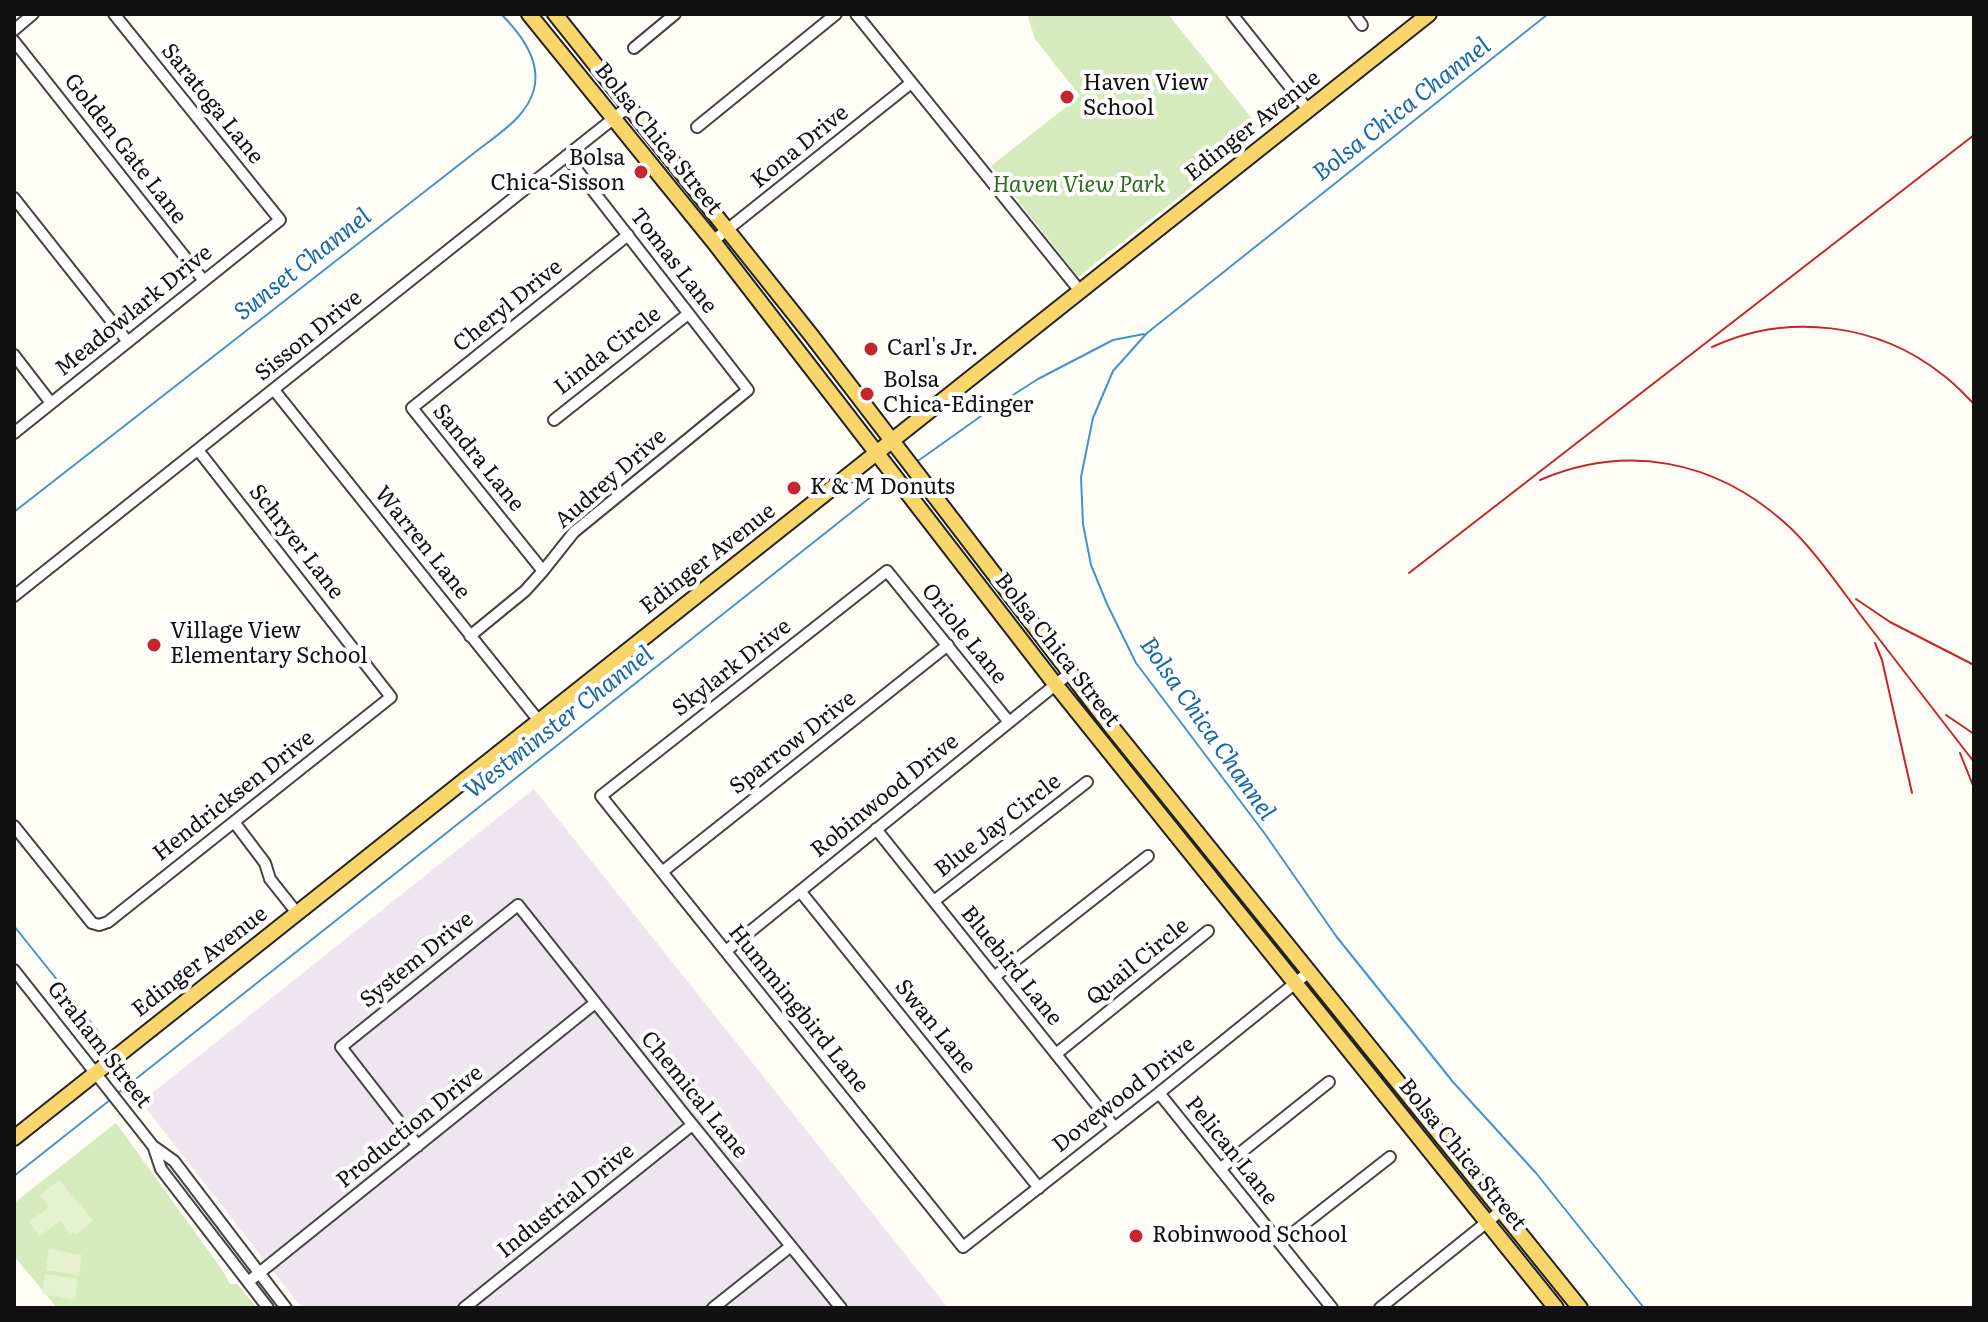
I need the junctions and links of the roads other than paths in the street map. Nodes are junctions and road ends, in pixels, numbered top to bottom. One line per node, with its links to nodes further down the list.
1 (33, 14): 12 (street)
2 (114, 14): 22 (street, Saratoga Lane)
3 (529, 14): 18 (main road, Bolsa Chica Street)
4 (555, 14): 16 (main road, Bolsa Chica Street)
5 (675, 14): 14 (street)
6 (836, 14): 19 (street)
7 (856, 14): 15 (street)
8 (1232, 14): 17 (street)
9 (1354, 14): 11 (street)
10 (1429, 14): 17 (main road, Edinger Avenue)
11 (1362, 25)
12 (14, 30)
13 (14, 41): 26 (street, Golden Gate Lane)
14 (634, 48)
15 (911, 83): 23 (street, Kona Drive); 27 (street)
16 (628, 107): 18 (street, Sisson Drive); 23 (main road, Bolsa Chica Street)
17 (1308, 110): 27 (main road, Edinger Avenue)
18 (613, 119): 20 (street, Sisson Drive); 25 (main road, Bolsa Chica Street)
19 (697, 127)
20 (566, 156): 24 (street, Tomas Lane); 33 (street, Sisson Drive)
21 (14, 198): 30 (street)
22 (280, 220): 26 (street, Meadowlark Drive)
23 (727, 230): 25 (street, Kona Drive); 29 (main road, Bolsa Chica Street)
24 (628, 235): 28 (street, Tomas Lane); 36 (street, Cheryl Drive)
25 (713, 241): 31 (main road, Bolsa Chica Street)
26 (204, 281): 30 (street, Meadowlark Drive)
27 (1080, 291): 39 (main road, Edinger Avenue)
28 (688, 314): 34 (street, Tomas Lane); 37 (street, Linda Circle)
29 (811, 335): 31 (main road); 39 (main road, Bolsa Chica Street)
30 (128, 342): 35 (street, Meadowlark Drive)
31 (795, 347): 41 (main road, Bolsa Chica Street)
32 (14, 355): 35 (street)
33 (274, 390): 40 (street, Sisson Drive); 45 (street, Warren Lane)
34 (748, 390): 42 (street, Audrey Drive)
35 (51, 403): 38 (street, Meadowlark Drive)
36 (412, 408): 42 (street, Sandra Lane)
37 (554, 420)
38 (14, 433)
39 (892, 441): 41 (main road, Edinger Avenue); 47 (main road, Bolsa Chica Street)
40 (198, 450): 44 (street, Sisson Drive); 49 (street, Schryer Lane)
41 (877, 453): 48 (main road, Bolsa Chica Street); 50 (main road, Edinger Avenue)
42 (543, 571): 45 (street, Audrey Drive)
43 (887, 571): 46 (street, Oriole Lane); 53 (street, Skylark Drive)
44 (14, 596)
45 (470, 636): 50 (street, Warren Lane)
46 (948, 645): 51 (street, Oriole Lane); 58 (street, Sparrow Drive)
47 (1070, 673): 48 (street, Robinwood Drive); 66 (main road, Bolsa Chica Street)
48 (1055, 684): 51 (street, Robinwood Drive); 68 (main road, Bolsa Chica Street)
49 (391, 697): 54 (street, Hendricksen Drive)
50 (539, 721): 62 (main road, Edinger Avenue)
51 (1009, 722): 56 (street, Robinwood Drive)
52 (1087, 782): 60 (street, Blue Jay Circle)
53 (601, 796): 58 (street, Hummingbird Lane)
54 (234, 822): 55 (street, Hendricksen Drive); 62 (street)
55 (14, 826)
56 (876, 829): 59 (street, Robinwood Drive); 60 (street, Bluebird Lane)
57 (1148, 856): 67 (street)
58 (662, 872): 64 (street, Hummingbird Lane)
59 (800, 891): 64 (street, Robinwood Drive); 81 (street, Swan Lane)
60 (934, 901): 67 (street, Bluebird Lane)
61 (518, 905): 69 (street, Chemical Lane); 78 (street, System Drive)
62 (297, 913): 71 (main road, Edinger Avenue)
63 (1208, 931): 70 (street, Quail Circle)
64 (726, 951): 86 (street, Hummingbird Lane)
65 (14, 970): 71 (street, Graham Street)
66 (1309, 972): 68 (street, Dovewood Drive); 82 (main road, Bolsa Chica Street)
67 (994, 977): 70 (street, Bluebird Lane)
68 (1295, 984): 73 (street, Dovewood Drive); 83 (main road, Bolsa Chica Street)
69 (595, 1003): 74 (street, Chemical Lane); 78 (street, Production Drive)
70 (1056, 1054): 75 (street, Bluebird Lane)
71 (100, 1079): 76 (main road, Edinger Avenue); 77 (street, Graham Street)
72 (1329, 1082): 80 (street)
73 (1159, 1093): 75 (street, Dovewood Drive); 80 (street, Pelican Lane)
74 (692, 1125): 85 (street, Chemical Lane); 91 (street, Industrial Drive)
75 (1115, 1128): 81 (street, Dovewood Drive)
76 (14, 1138)
77 (153, 1146): 87 (street, Graham Street); 88 (street, Graham Street)
78 (418, 1146): 87 (street, Production Drive)
79 (1390, 1157): 84 (street)
80 (1220, 1169): 84 (street, Pelican Lane)
81 (1039, 1188): 86 (street, Dovewood Drive)
82 (1502, 1210): 83 (street); 97 (main road, Bolsa Chica Street)
83 (1487, 1222): 95 (street); 96 (main road, Bolsa Chica Street)
84 (1280, 1243): 94 (street, Pelican Lane)
85 (791, 1246): 92 (street); 93 (street, Chemical Lane)
86 (963, 1247)
87 (260, 1274): 88 (street, Production Drive); 90 (street, Graham Street)
88 (248, 1282): 89 (street, Graham Street)
89 (268, 1308)
90 (286, 1308)
91 (464, 1308)
92 (713, 1308)
93 (841, 1308)
94 (1332, 1308)
95 (1380, 1308)
96 (1556, 1308)
97 (1580, 1308)

